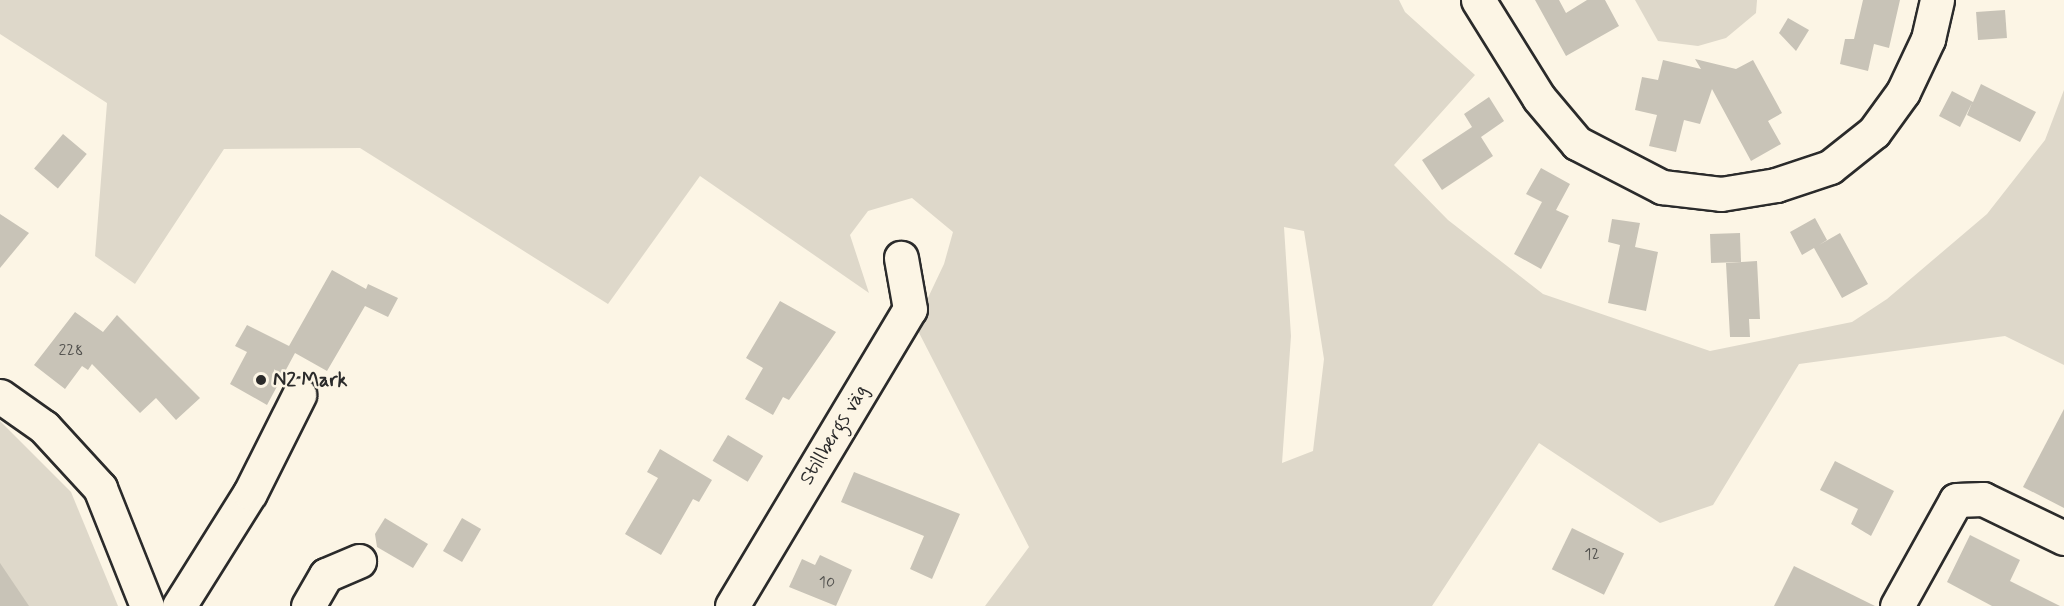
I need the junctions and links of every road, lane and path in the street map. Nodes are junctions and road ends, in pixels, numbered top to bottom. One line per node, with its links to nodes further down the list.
1 (1478, 0): 2 (street)
2 (1937, 0)
3 (901, 258): 11 (street, Stillbergs väg)
4 (299, 394): 9 (street)
5 (0, 396): 8 (street)
6 (2064, 538): 12 (street)
7 (359, 561): 10 (street)
8 (147, 606)
9 (179, 606)
10 (308, 606)
11 (732, 606)
12 (1897, 606)

